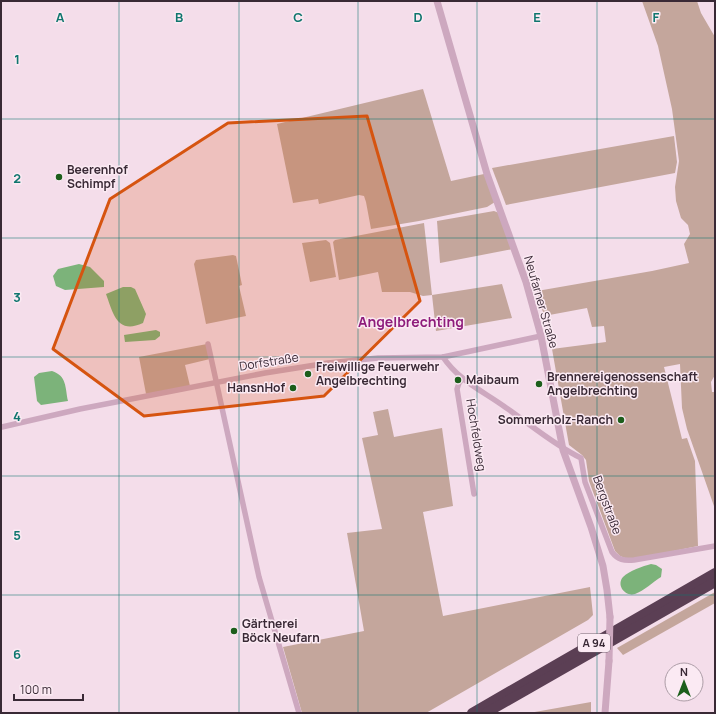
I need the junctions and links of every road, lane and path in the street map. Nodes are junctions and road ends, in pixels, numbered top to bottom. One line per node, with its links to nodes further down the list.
1 (438, 1): 2 (street, Neufarner Straße)
2 (541, 336): 4 (street, Dorfstraße); 8 (street, Neufarner Straße)
3 (208, 344): 6 (street)
4 (443, 357): 5 (street, Bergstraße); 6 (street, Dorfstraße)
5 (462, 379): 8 (street, Bergstraße); 9 (street, Hochfeldweg)
6 (217, 382): 7 (street, Dorfstraße); 13 (street)
7 (2, 427)
8 (563, 450): 10 (street, Bergstraße); 16 (street, Neufarner Straße, bridge)
9 (474, 494)
10 (715, 546)
11 (715, 573): 14 (highway, A 94)
12 (715, 582): 15 (highway, A 94)
13 (299, 713)
14 (472, 713)
15 (486, 713)
16 (605, 713)

